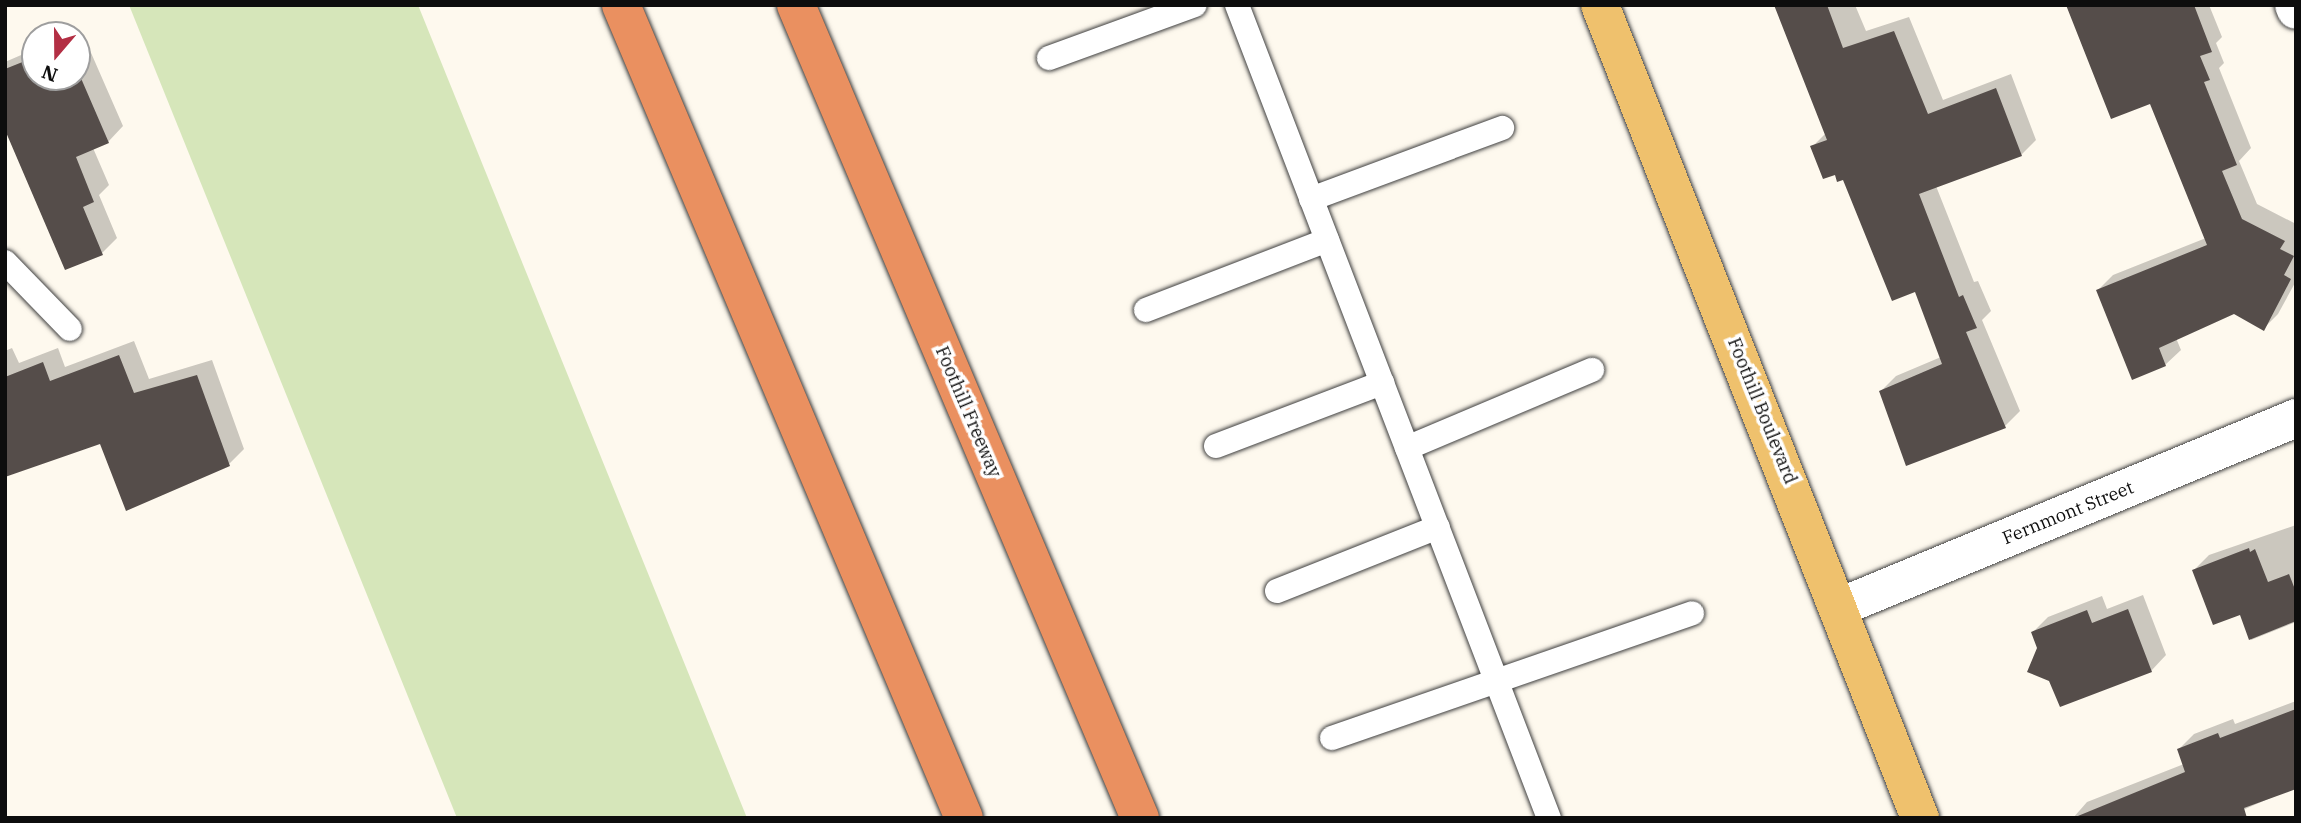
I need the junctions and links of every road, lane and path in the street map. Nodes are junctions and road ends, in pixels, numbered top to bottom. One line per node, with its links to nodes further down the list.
1 (621, 5): 24 (highway)
2 (796, 5): 25 (highway, Foothill Freeway)
3 (1195, 5): 6 (lane)
4 (1237, 5): 8 (lane)
5 (1600, 5): 20 (main road, Foothill Boulevard)
6 (1049, 58)
7 (1502, 128): 8 (lane)
8 (1311, 199): 9 (lane)
9 (1327, 240): 11 (lane); 14 (lane)
10 (5, 262): 12 (lane)
11 (1146, 310)
12 (70, 329)
13 (1592, 370): 17 (lane)
14 (1382, 383): 16 (lane); 17 (lane)
15 (2296, 418): 20 (street, Fernmont Street)
16 (1216, 446)
17 (1407, 448): 18 (lane)
18 (1438, 527): 19 (lane); 22 (lane)
19 (1277, 591)
20 (1840, 607): 27 (main road, Foothill Boulevard)
21 (1692, 613): 22 (lane)
22 (1498, 682): 23 (lane); 26 (lane)
23 (1332, 738)
24 (964, 818)
25 (1140, 818)
26 (1549, 818)
27 (1920, 818)

